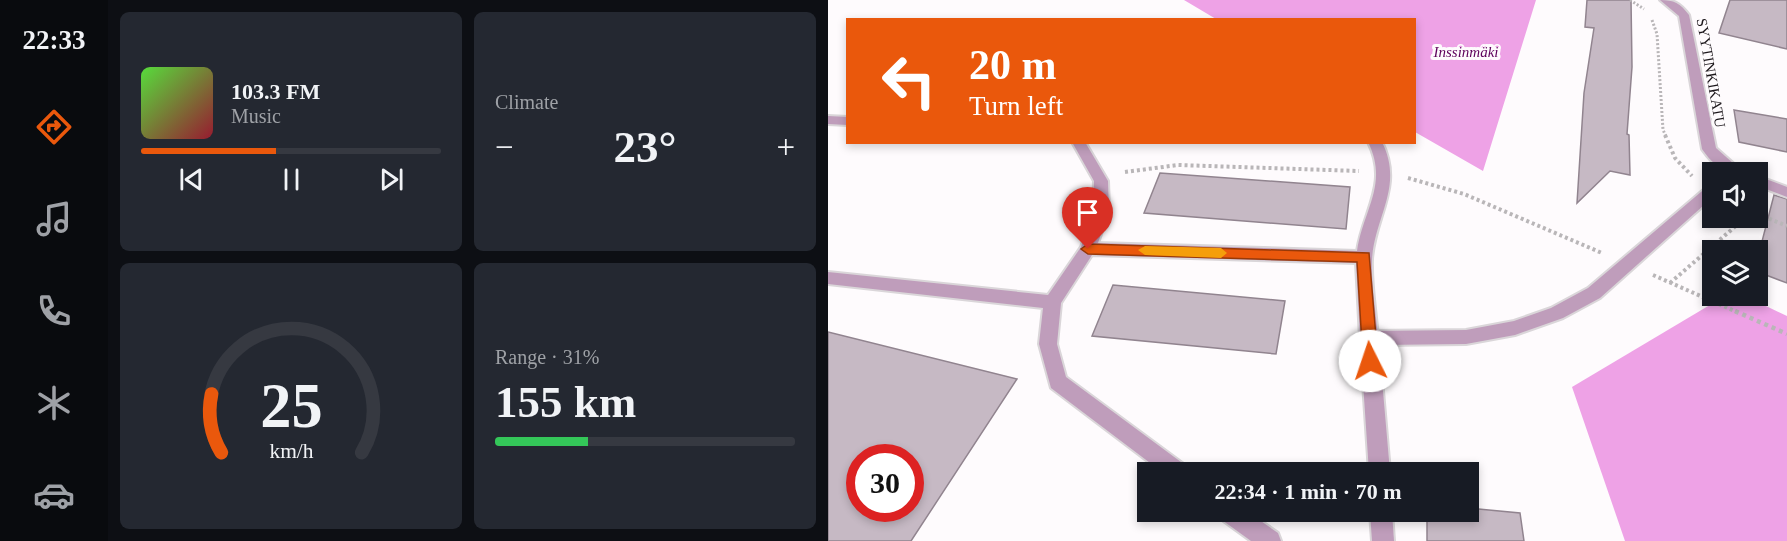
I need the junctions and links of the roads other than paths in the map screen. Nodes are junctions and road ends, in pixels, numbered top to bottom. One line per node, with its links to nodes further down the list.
1 (1690, 0): 2 (street)
2 (1670, 3): 7 (street, SYYTINKIKATU)
3 (828, 120): 4 (street)
4 (846, 121)
5 (1079, 144): 11 (street)
6 (1376, 144): 12 (street)
7 (1722, 162)
8 (1768, 185): 9 (street)
9 (1787, 192)
10 (1702, 198): 15 (street)
11 (1088, 249): 12 (street); 14 (street)
12 (1364, 257): 15 (street)
13 (828, 278): 14 (street)
14 (1052, 302): 16 (street)
15 (1369, 338): 17 (street)
16 (1166, 462)
17 (1378, 462)
18 (1244, 522): 20 (street)
19 (1382, 522): 21 (street)
20 (1270, 541)
21 (1383, 541)

